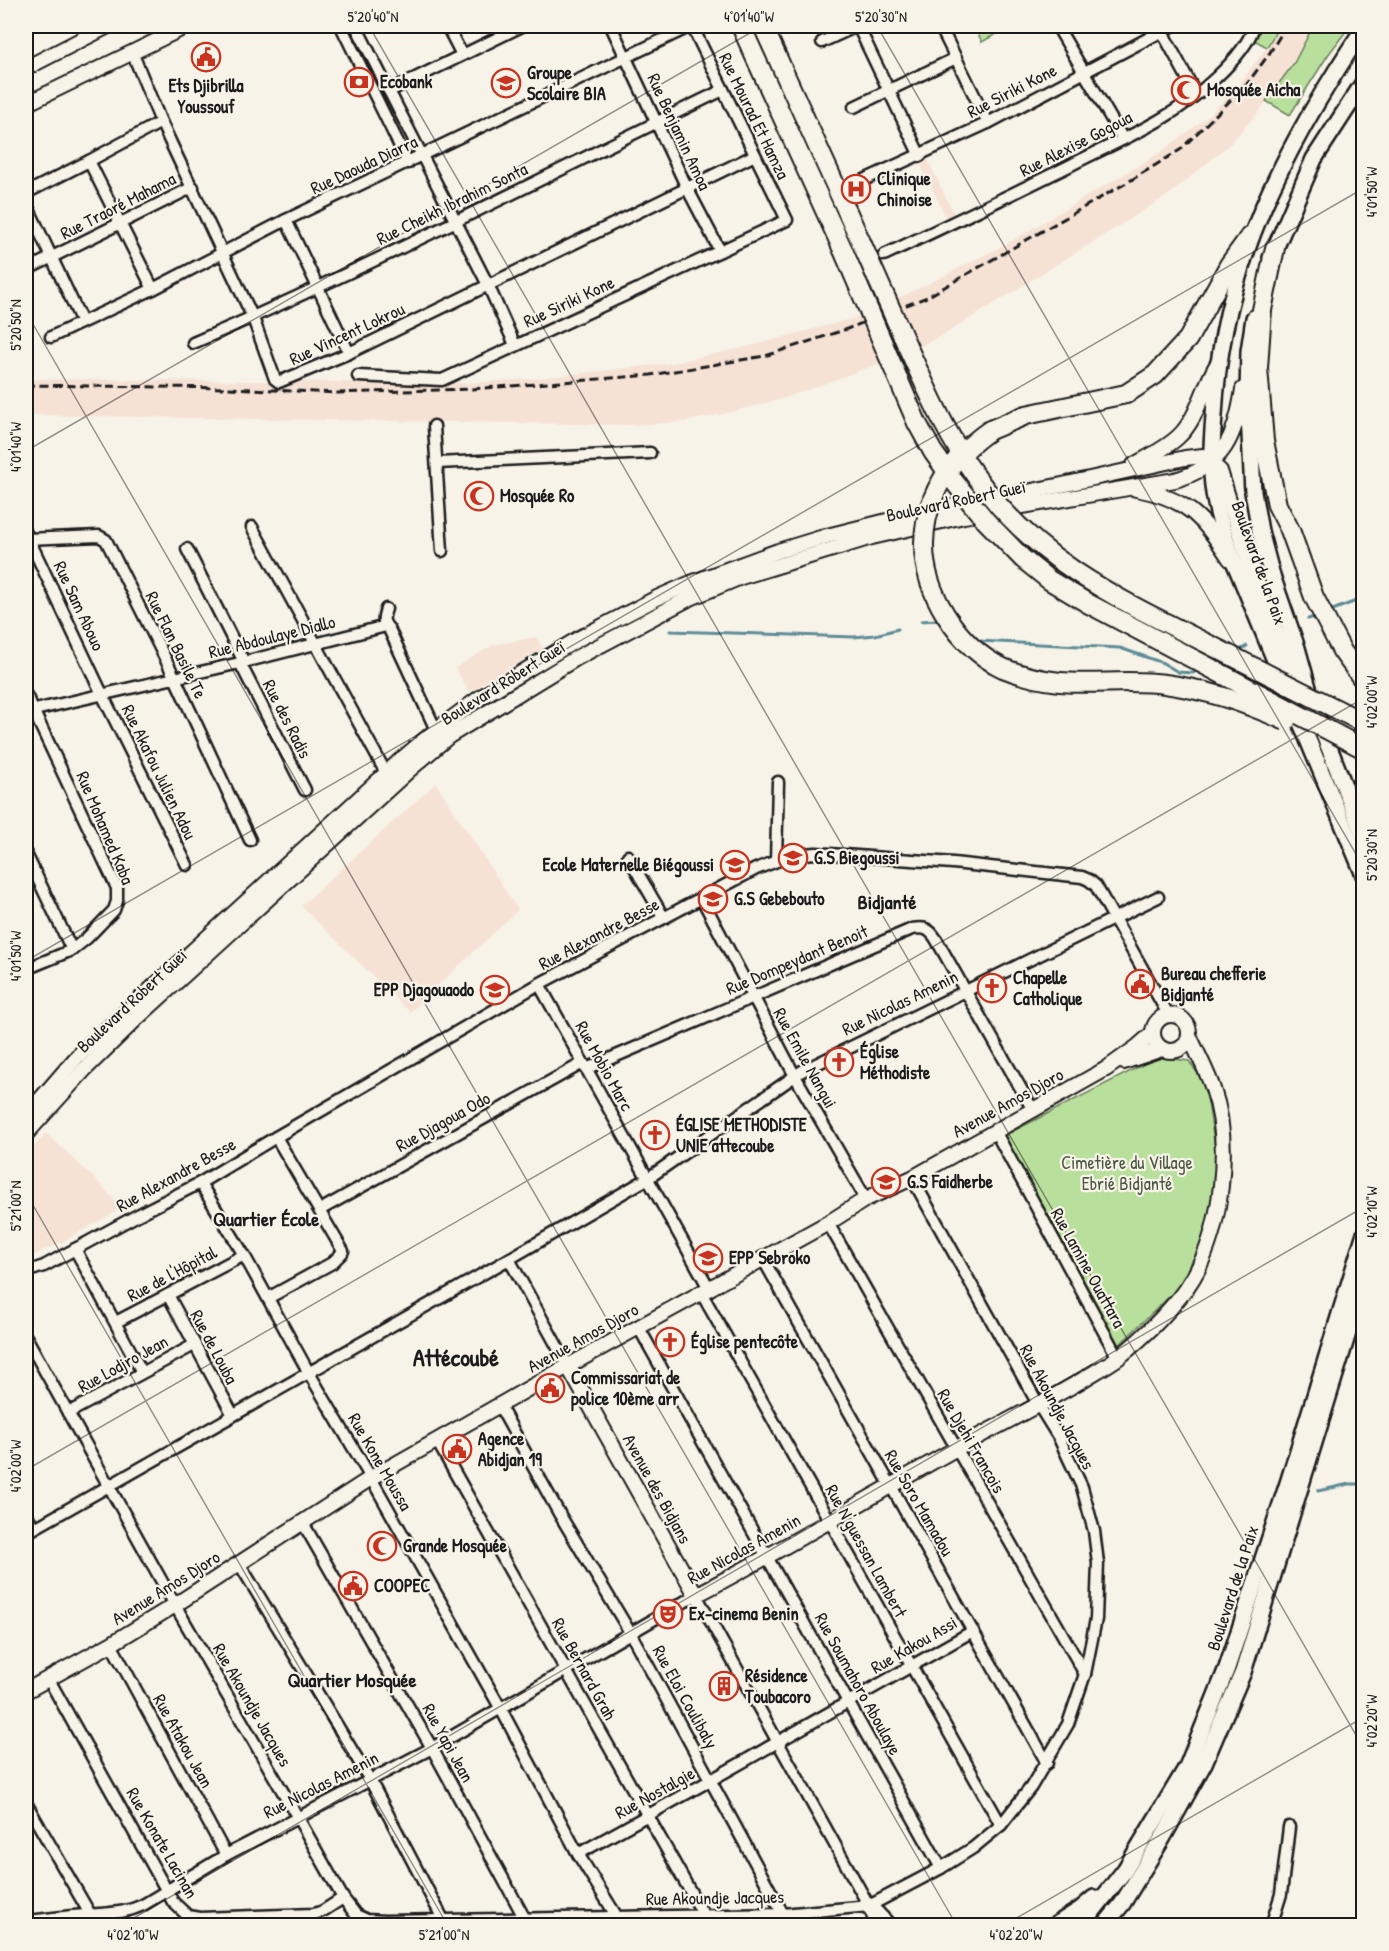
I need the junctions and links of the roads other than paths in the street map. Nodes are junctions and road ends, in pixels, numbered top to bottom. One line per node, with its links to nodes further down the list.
1 (108, 26): 22 (main road)
2 (187, 26): 18 (main road)
3 (341, 26): 39 (street)
4 (447, 26): 19 (street)
5 (522, 26): 19 (street)
6 (610, 26): 20 (street, Rue Benjamin Amoa)
7 (691, 26): 20 (street, Rue Daouda Diarra); 25 (street, Rue Mourad Et Hamza)
8 (741, 26): 91 (highway, bridge)
9 (763, 26): 89 (highway, bridge)
10 (857, 26): 17 (street); 27 (street)
11 (940, 26): 21 (street)
12 (1057, 26): 23 (street)
13 (1254, 26): 28 (street, Rue Alexise Gogoua)
14 (360, 27): 26 (street)
15 (1165, 27): 23 (street, Rue Siriki Kone); 28 (street)
16 (1364, 28): 49 (main road, Boulevard de la Paix)
17 (822, 42)
18 (132, 52): 29 (main road); 31 (street, Rue Vincent Lokrou)
19 (462, 55): 26 (street)
20 (626, 58): 32 (street, Rue Benjamin Amoa); 36 (street, Rue Daouda Diarra)
21 (956, 58): 27 (street); 33 (street)
22 (26, 68)
23 (1084, 73): 33 (street, Rue Siriki Kone); 34 (street)
24 (1364, 82): 50 (main road, Boulevard de la Paix)
25 (723, 90): 32 (street, Rue Cheikh Ibrahim Sonta); 35 (street, Rue Mourad Et Hamza)
26 (390, 91): 36 (street)
27 (888, 91): 30 (street); 37 (street)
28 (1196, 94): 34 (street, Rue Alexise Gogoua)
29 (26, 104)
30 (854, 107)
31 (161, 122): 38 (street); 41 (street, Rue Vincent Lokrou)
32 (656, 122): 42 (street, Rue Benjamin Amoa); 47 (street, Rue Cheikh Ibrahim Sonta)
33 (988, 123): 37 (street, Rue Siriki Kone)
34 (1123, 139): 53 (street, Rue Alexise Gogoua)
35 (755, 155): 42 (street, Rue Vincent Lokrou); 46 (street, Rue Mourad Et Hamza)
36 (421, 156): 39 (street, Rue Daouda Diarra); 47 (street)
37 (920, 156): 40 (street, Rue Siriki Kone)
38 (89, 161): 43 (street); 48 (street)
39 (408, 163): 45 (street, Rue Daouda Diarra)
40 (864, 180)
41 (192, 187): 48 (street, Rue Traoré Mahama); 52 (street, Rue Vincent Lokrou)
42 (687, 188): 51 (street, Rue Benjamin Amoa); 56 (street, Rue Vincent Lokrou)
43 (26, 193)
44 (26, 203): 54 (street)
45 (286, 220): 52 (street, Rue Daouda Diarra); 57 (street)
46 (787, 220): 51 (street, Rue Siriki Kone)
47 (455, 222): 56 (street); 57 (street, Rue Cheikh Ibrahim Sonta)
48 (121, 223): 54 (street, Rue Traoré Mahama); 58 (street)
49 (1250, 236): 66 (main road, Boulevard de la Paix); 92 (highway, bridge)
50 (1275, 248): 64 (main road, Boulevard de la Paix); 84 (highway)
51 (720, 251): 63 (street, Rue Siriki Kone)
52 (223, 252): 58 (street, Rue Daouda Diarra); 59 (street, Rue Vincent Lokrou)
53 (884, 255)
54 (52, 258): 55 (street, Rue Traoré Mahama); 60 (street)
55 (26, 270)
56 (488, 285): 63 (street); 65 (street, Rue Vincent Lokrou)
57 (318, 287): 59 (street, Rue Cheikh Ibrahim Sonta); 65 (street)
58 (153, 289): 60 (street, Rue Daouda Diarra)
59 (253, 318): 62 (street, Rue Cheikh Ibrahim Sonta); 65 (street, Rue Vincent Lokrou)
60 (82, 322): 61 (street, Rue Daouda Diarra)
61 (51, 337)
62 (193, 343)
63 (515, 345): 67 (street, Rue Siriki Kone)
64 (1249, 351): 70 (main road, Boulevard de la Paix); 87 (main road, Boulevard de la Paix)
65 (349, 353)
66 (1218, 363): 70 (main road, Boulevard de la Paix); 72 (main road, Boulevard Robert Gueï)
67 (358, 376)
68 (434, 426): 71 (street)
69 (650, 453): 71 (street)
70 (1212, 462): 72 (main road, Boulevard Robert Gueï); 73 (main road, Boulevard Robert Gueï); 78 (main road, Boulevard de la Paix); 87 (main road, Boulevard de la Paix)
71 (437, 463): 77 (street)
72 (1121, 472): 90 (main road, Boulevard Robert Gueï)
73 (1125, 487): 78 (main road, Boulevard Robert Gueï); 122 (main road, Boulevard Robert Gueï)
74 (252, 527): 81 (street)
75 (26, 536): 83 (street, Rue Flan Basile Te); 85 (street, Rue Sam Abouo)
76 (187, 549): 82 (street, Rue des Radis)
77 (442, 551)
78 (1239, 574): 102 (main road, Boulevard de la Paix)
79 (386, 609): 80 (street)
80 (386, 626): 81 (street, Rue Abdoulaye Diallo); 90 (street)
81 (315, 644): 82 (street, Rue Abdoulaye Diallo); 93 (street)
82 (242, 663): 83 (street, Rue Abdoulaye Diallo); 95 (street, Rue des Radis)
83 (174, 678): 85 (street, Rue Abdoulaye Diallo); 97 (street, Rue Flan Basile Te)
84 (1364, 681)
85 (102, 694): 88 (street, Rue Abdoulaye Diallo); 101 (street, Rue Akafou Julien Adou)
86 (26, 695): 88 (street, Rue Mohamed Kaba)
87 (1314, 709): 96 (main road, Boulevard de la Paix)
88 (29, 711): 107 (street, Rue Mohamed Kaba)
89 (1364, 723)
90 (436, 730): 93 (main road, Boulevard Robert Gueï)
91 (1364, 749)
92 (1364, 758)
93 (386, 773): 120 (main road, Boulevard Robert Gueï)
94 (778, 782): 100 (street)
95 (305, 790)
96 (1364, 837)
97 (250, 840)
98 (26, 854): 107 (street)
99 (628, 856): 105 (street)
100 (776, 861): 104 (street, Rue Alexandre Besse); 106 (street, Rue Alexandre Besse)
101 (187, 865)
102 (1364, 874)
103 (1158, 897): 106 (street, Rue Nicolas Amenin)
104 (702, 899): 105 (street, Rue Alexandre Besse); 111 (street, Rue Emile Nangui)
105 (664, 918): 109 (street, Rue Alexandre Besse)
106 (1114, 919): 110 (street, Rue Nicolas Amenin); 112 (street, Rue Alexandre Besse)
107 (72, 950): 108 (street, Rue Mohamed Kaba)
108 (26, 969)
109 (539, 984): 116 (street, Rue Mobio Marc); 123 (street, Rue Alexandre Besse)
110 (965, 991): 111 (street, Rue Dompeydant Benoit); 118 (street, Rue Nicolas Amenin); 119 (street, Rue Dompeydant Benoit)
111 (753, 997): 116 (street, Rue Dompeydant Benoit); 118 (street, Rue Emile Nangui)
112 (1169, 1016): 113 (main road); 114 (main road)
113 (1153, 1033): 115 (main road); 117 (main road, Avenue Amos Djoro)
114 (1189, 1035): 115 (main road); 144 (main road, Rue Nicolas Amenin)
115 (1162, 1049): 117 (main road, Avenue Amos Djoro)
116 (585, 1066): 125 (street, Rue Mobio Marc); 128 (street, Rue Djagoua Odo)
117 (1106, 1069): 119 (main road, Avenue Amos Djoro)
118 (795, 1076): 125 (street, Rue Nicolas Amenin); 127 (street, Rue Emile Nangui)
119 (1033, 1110): 121 (main road, Avenue Amos Djoro)
120 (26, 1116)
121 (995, 1131): 124 (main road, Avenue Amos Djoro); 144 (street, Rue Lamine Ouattara)
122 (26, 1134)
123 (276, 1137): 126 (street, Rue Alexandre Besse); 128 (street)
124 (912, 1178): 127 (main road, Avenue Amos Djoro); 148 (street, Rue Akoundje Jacques)
125 (647, 1179): 133 (street, Rue Nicolas Amenin); 137 (street, Rue Mobio Marc)
126 (200, 1183): 131 (street, Rue Alexandre Besse); 132 (street, Rue Kone Moussa)
127 (866, 1199): 129 (main road, Avenue Amos Djoro)
128 (320, 1210): 139 (street)
129 (828, 1223): 134 (main road, Avenue Amos Djoro); 153 (street, Rue Djehi Francois)
130 (1364, 1236): 188 (main road, Boulevard de la Paix)
131 (75, 1249): 135 (street, Rue Alexandre Besse); 140 (street)
132 (244, 1255): 138 (street, Rue de l'Hôpital); 139 (street, Rue Kone Moussa)
133 (509, 1259): 145 (street, Avenue des Bidjans); 147 (street, Rue Nicolas Amenin)
134 (763, 1259): 137 (main road, Avenue Amos Djoro); 156 (street, Rue Soro Mamadou)
135 (26, 1272)
136 (1364, 1281): 191 (main road, Boulevard de la Paix)
137 (706, 1292): 141 (main road, Avenue Amos Djoro); 158 (street, Rue N'guessan Lambert)
138 (168, 1295): 140 (street, Rue de l'Hôpital); 143 (street, Rue de Louba)
139 (268, 1298): 147 (street, Rue Kone Moussa)
140 (116, 1322): 146 (street)
141 (639, 1328): 145 (main road, Avenue Amos Djoro); 161 (street, Rue Soumahoro Aboulaye)
142 (26, 1336): 150 (street, Rue Akoundje Jacques)
143 (194, 1345): 146 (street, Rue Lodjro Jean); 151 (street, Rue de Louba)
144 (1118, 1358): 148 (main road, Rue Nicolas Amenin)
145 (568, 1366): 149 (main road, Avenue Amos Djoro); 163 (main road, Avenue des Bidjans)
146 (142, 1372): 150 (street, Rue Lodjro Jean)
147 (309, 1372): 151 (street, Rue Nicolas Amenin); 154 (street, Rue Kone Moussa)
148 (1038, 1404): 153 (main road, Rue Nicolas Amenin); 170 (street, Rue Akoundje Jacques)
149 (499, 1405): 152 (main road, Avenue Amos Djoro); 166 (street, Rue Eloi Coulibaly)
150 (68, 1413): 155 (street, Rue Akoundje Jacques)
151 (232, 1415): 155 (street, Rue Nicolas Amenin)
152 (437, 1441): 154 (main road, Avenue Amos Djoro); 169 (street, Rue Bernard Grah)
153 (956, 1448): 156 (main road, Rue Nicolas Amenin); 170 (street, Rue Djehi Francois)
154 (371, 1478): 159 (main road, Avenue Amos Djoro); 174 (street, Rue Kone Moussa)
155 (108, 1485): 160 (street, Rue Nicolas Amenin); 164 (street, Rue Akoundje Jacques)
156 (891, 1487): 158 (main road, Rue Nicolas Amenin); 165 (street, Rue Soro Mamadou)
157 (26, 1514): 160 (street)
158 (831, 1521): 161 (main road, Rue Nicolas Amenin); 168 (street, Rue N'guessan Lambert)
159 (303, 1523): 162 (main road, Avenue Amos Djoro); 176 (street, Rue Yapi Jean)
160 (30, 1530)
161 (768, 1558): 163 (main road, Rue Nicolas Amenin); 173 (street, Rue Soumahoro Aboulaye)
162 (239, 1563): 164 (main road, Avenue Amos Djoro); 178 (street)
163 (696, 1596): 166 (street, Rue Nicolas Amenin); 175 (street, Avenue des Bidjans)
164 (175, 1605): 167 (main road, Avenue Amos Djoro); 182 (street, Rue Akoundje Jacques)
165 (973, 1631): 168 (street, Rue Kakou Assi); 177 (street, Rue Soro Mamadou)
166 (631, 1634): 169 (street, Rue Nicolas Amenin); 179 (street, Rue Eloi Coulibaly)
167 (111, 1644): 171 (main road, Avenue Amos Djoro); 186 (street, Rue Atakou Jean)
168 (912, 1666): 173 (street, Rue Kakou Assi); 183 (street, Rue N'guessan Lambert)
169 (566, 1672): 174 (street, Rue Nicolas Amenin); 181 (street, Rue Bernard Grah)
170 (1085, 1674): 177 (street, Rue Akoundje Jacques)
171 (48, 1678): 172 (main road, Avenue Amos Djoro); 189 (street, Rue Konate Lacinan)
172 (26, 1690)
173 (849, 1701): 175 (street, Rue Kakou Assi); 187 (street, Rue Soumahoro Aboulaye)
174 (501, 1709): 176 (street, Rue Nicolas Amenin); 185 (street, Rue Kone Moussa)
175 (777, 1741): 179 (street, Rue Nostalgie); 192 (street, Avenue des Bidjans)
176 (432, 1748): 178 (street, Rue Nicolas Amenin); 197 (street, Rue Yapi Jean)
177 (1047, 1762): 183 (street, Rue Akoundje Jacques)
178 (370, 1780): 182 (street, Rue Nicolas Amenin); 200 (street)
179 (711, 1780): 181 (street, Rue Nostalgie); 195 (street, Rue Eloi Coulibaly)
180 (26, 1803): 193 (street)
181 (647, 1816): 185 (street, Rue Nostalgie); 194 (street, Rue Bernard Grah)
182 (298, 1818): 186 (street, Rue Nicolas Amenin); 190 (street, Rue Akoundje Jacques)
183 (1001, 1825): 187 (street, Rue Akoundje Jacques)
184 (1289, 1827): 207 (street)
185 (578, 1854): 196 (street, Rue Kone Moussa)
186 (225, 1855): 189 (street, Rue Nicolas Amenin)
187 (941, 1868): 192 (street, Rue Akoundje Jacques)
188 (1125, 1870): 203 (main road); 204 (main road, Boulevard de la Paix)
189 (167, 1890): 190 (street, Rue Konate Lacinan); 193 (street, Rue Nicolas Amenin)
190 (343, 1898): 199 (street, Rue Akoundje Jacques)
191 (1122, 1904): 205 (main road, Boulevard de la Paix); 206 (main road)
192 (869, 1906): 195 (street, Rue Akoundje Jacques); 201 (street, Avenue des Bidjans); 202 (main road)
193 (90, 1914): 198 (street, Rue Nicolas Amenin)
194 (703, 1914): 195 (street, Rue Akoundje Jacques); 196 (street, Rue Akoundje Jacques)
195 (783, 1914)
196 (617, 1917): 197 (street, Rue Akoundje Jacques)
197 (525, 1919): 200 (street, Rue Akoundje Jacques)
198 (26, 1921)
199 (385, 1923): 200 (street, Rue Akoundje Jacques)
200 (445, 1923)
201 (876, 1926)
202 (888, 1926)
203 (1054, 1926)
204 (1081, 1926)
205 (1104, 1926)
206 (1110, 1926)
207 (1271, 1926)

